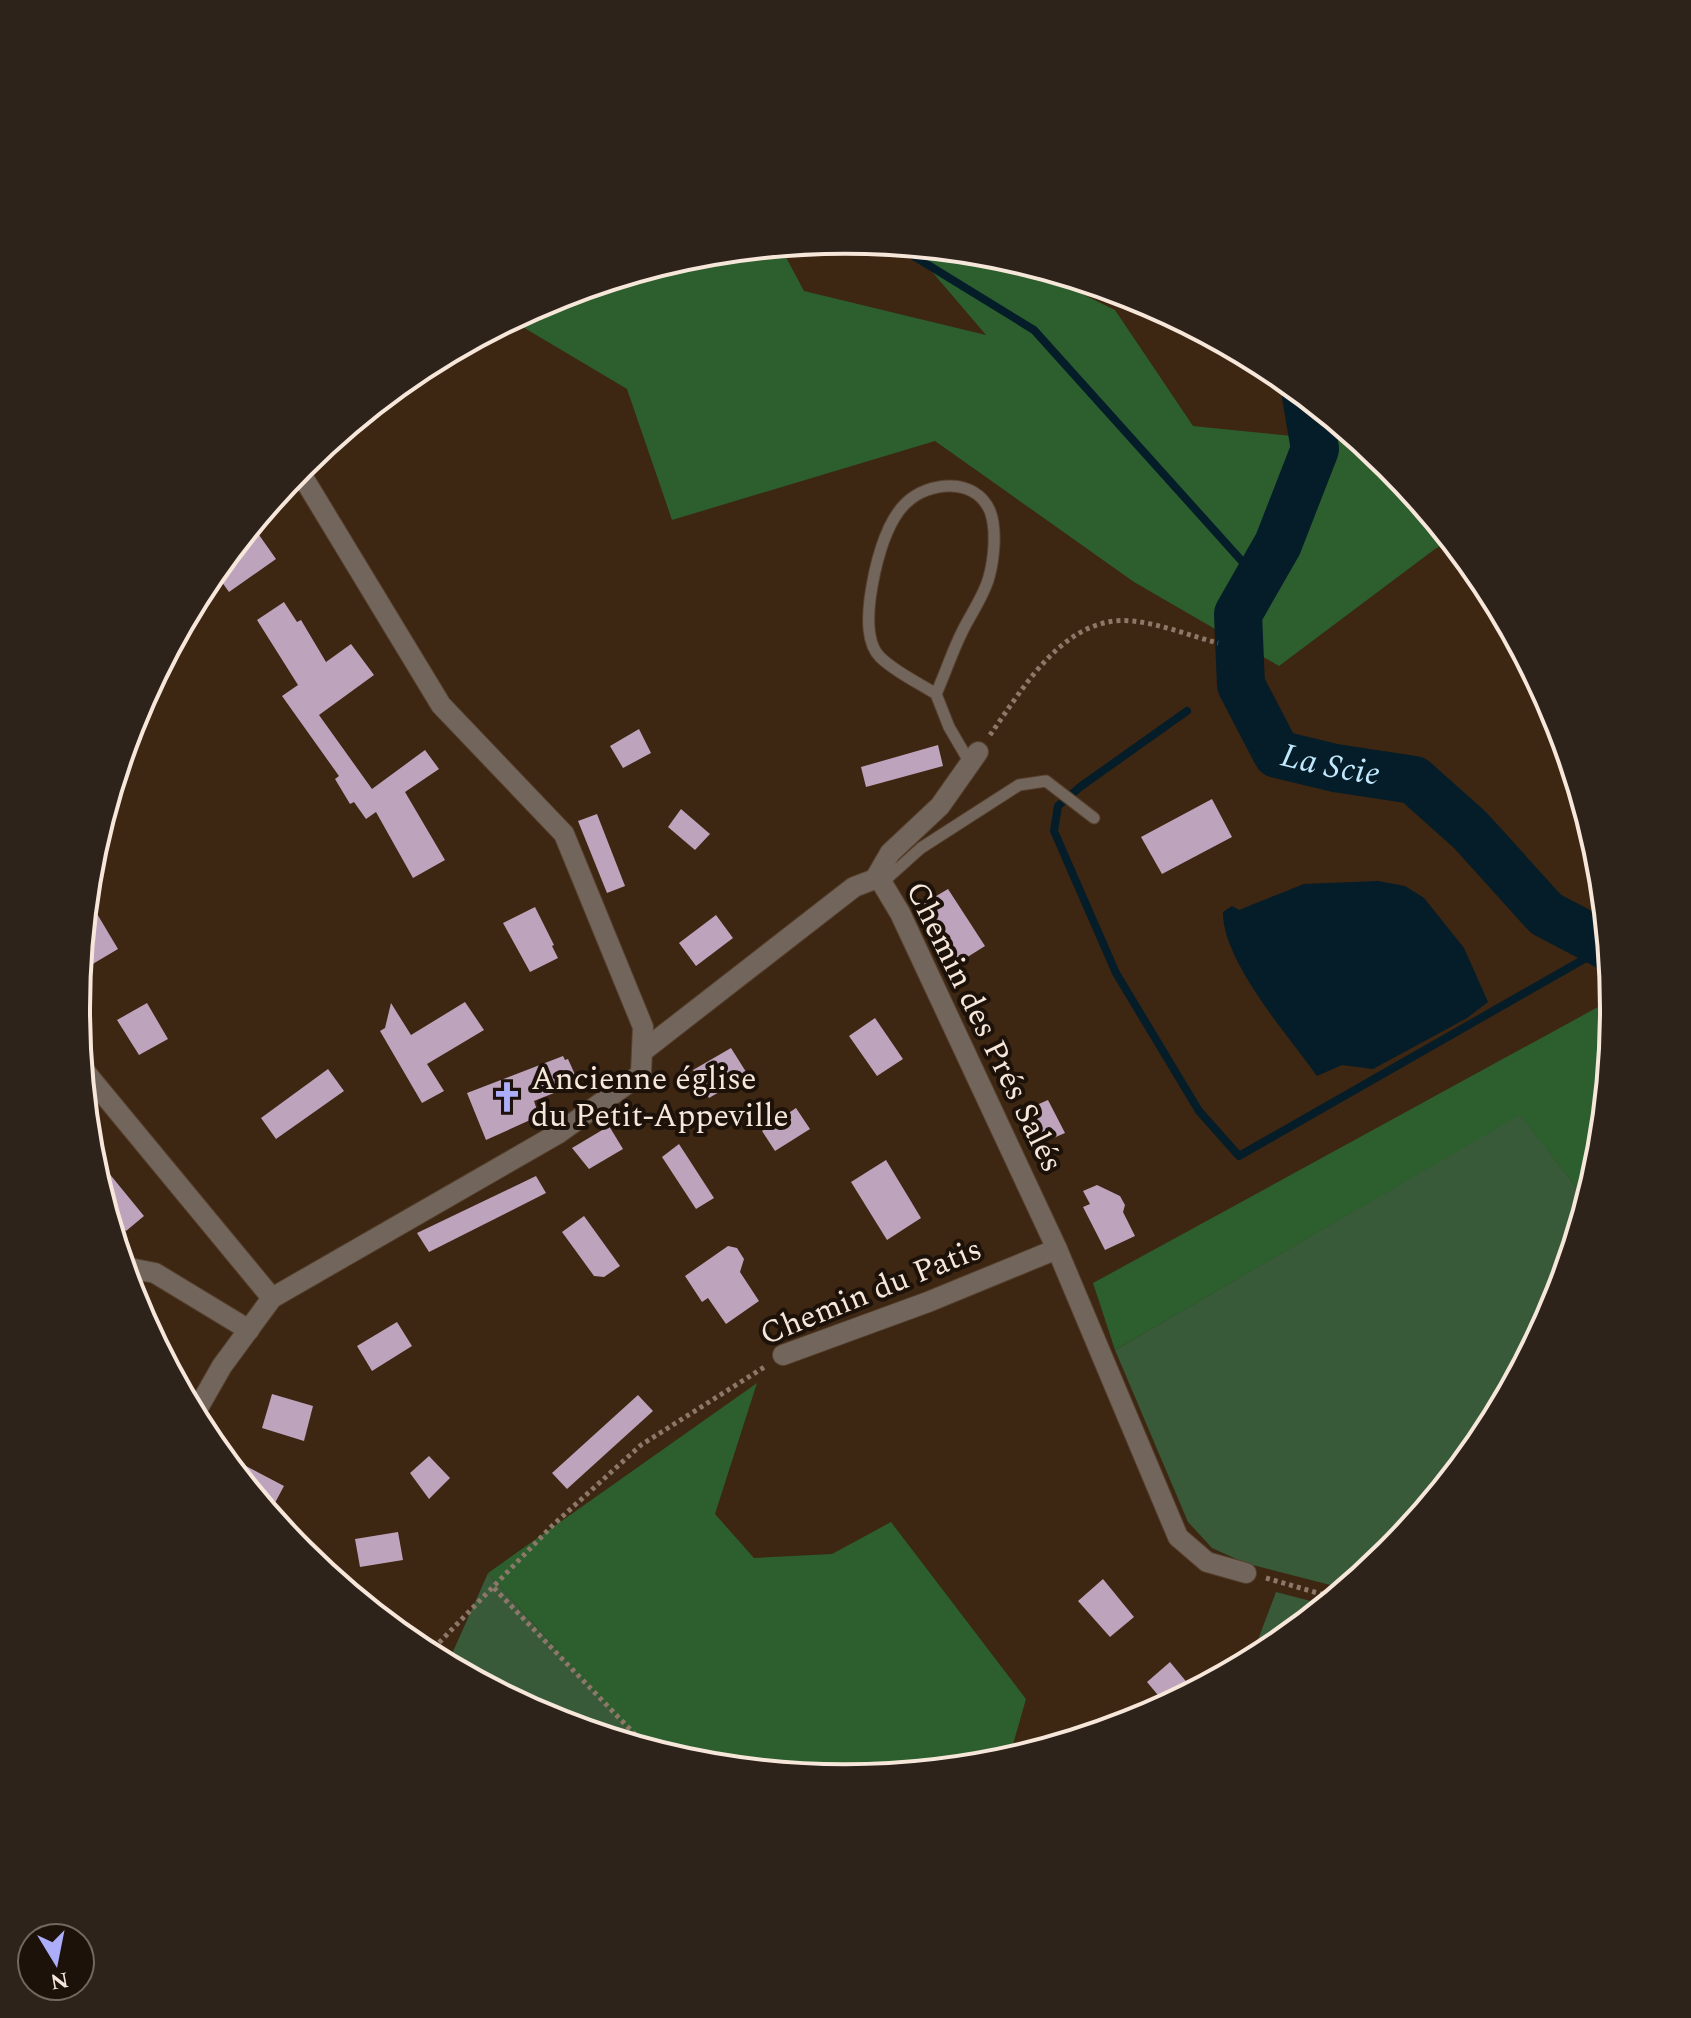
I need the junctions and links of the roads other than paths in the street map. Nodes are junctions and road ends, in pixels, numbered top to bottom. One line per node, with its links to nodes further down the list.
1 (305, 481): 6 (street)
2 (936, 694): 2 (lane); 3 (lane)
3 (974, 757): 5 (street)
4 (1094, 818): 5 (lane)
5 (879, 881): 6 (street, Chemin des Prés Salés); 8 (street, Chemin des Prés Salés)
6 (643, 1051): 10 (street)
7 (94, 1082): 10 (street)
8 (1057, 1249): 12 (street, Chemin du Patis); 14 (street, Chemin des Prés Salés)
9 (137, 1269): 11 (street)
10 (272, 1298): 11 (street)
11 (249, 1330): 13 (street)
12 (783, 1355)
13 (201, 1403)
14 (1246, 1573)

